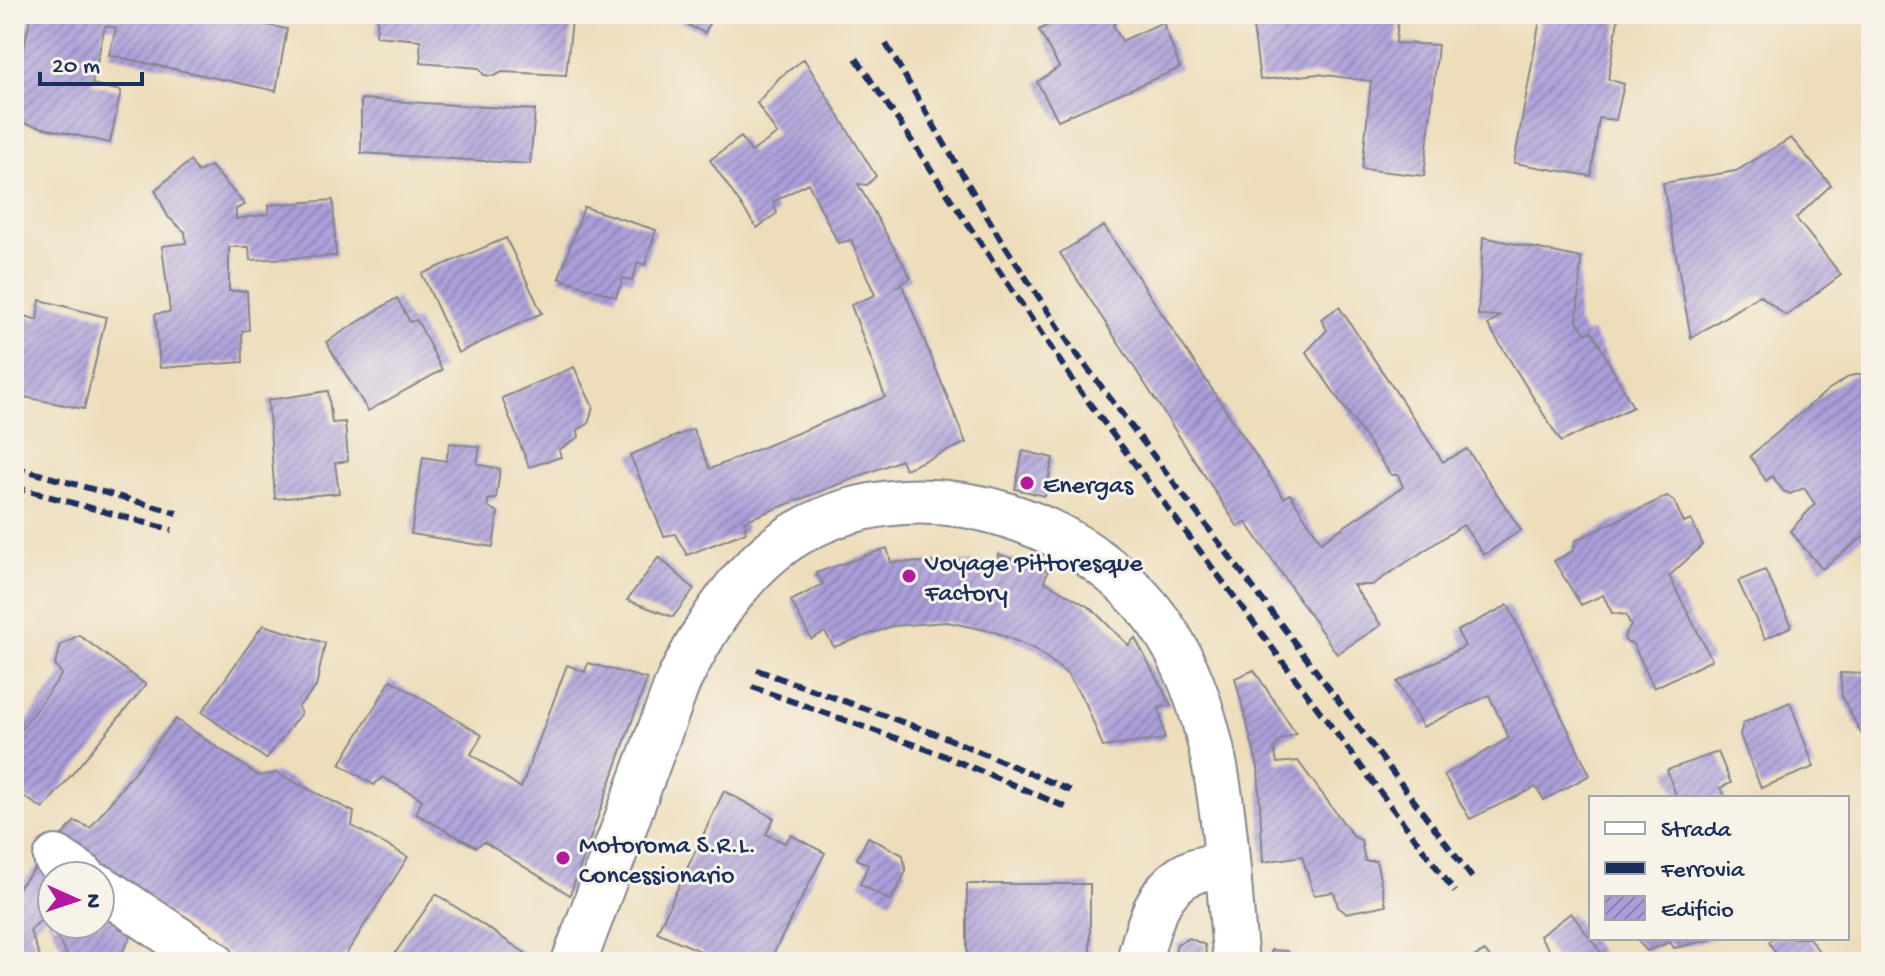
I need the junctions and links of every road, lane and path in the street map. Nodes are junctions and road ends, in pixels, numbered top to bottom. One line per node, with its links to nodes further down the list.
1 (1226, 865): 4 (street); 5 (street); 6 (street)
2 (116, 898): 3 (street)
3 (212, 962)
4 (574, 962)
5 (1139, 962)
6 (1236, 962)

